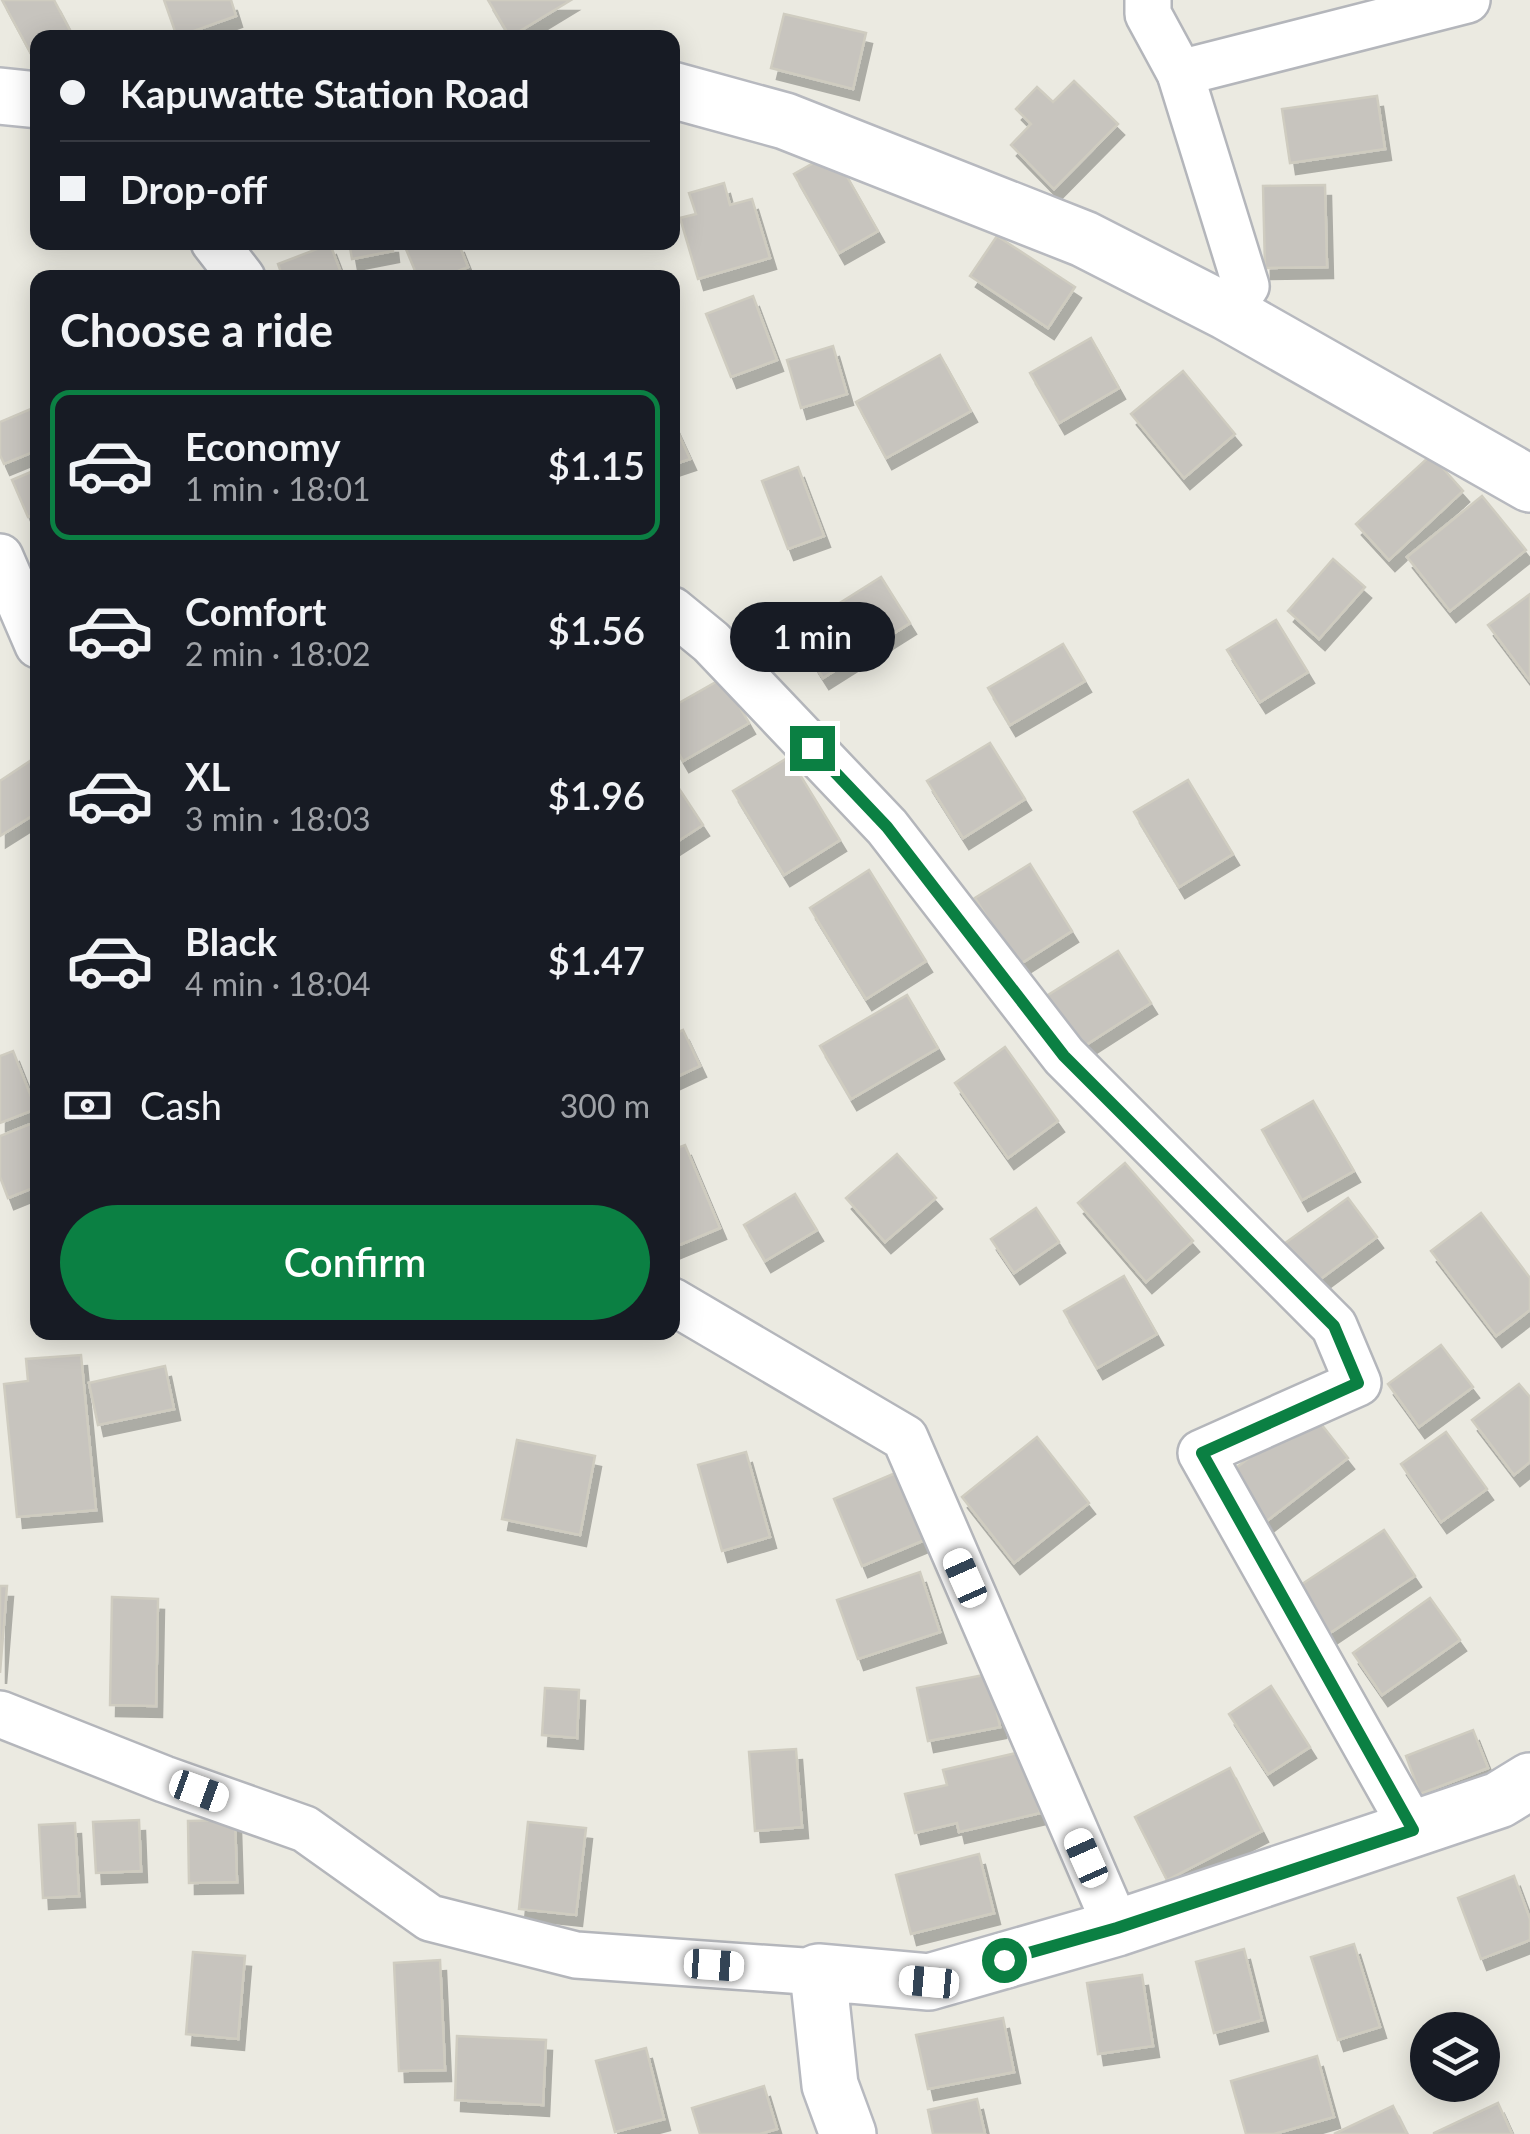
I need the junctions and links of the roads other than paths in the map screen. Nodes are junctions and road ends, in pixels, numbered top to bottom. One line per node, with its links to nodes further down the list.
1 (1148, 0): 3 (street)
2 (1467, 0): 3 (street)
3 (1180, 73): 9 (street)
4 (680, 92): 9 (street)
5 (0, 96): 6 (street)
6 (30, 99)
7 (220, 250): 8 (street)
8 (236, 270)
9 (1227, 312): 10 (street)
10 (1530, 484)
11 (0, 557): 13 (street)
12 (680, 617): 17 (street)
13 (30, 626)
14 (680, 1306): 18 (street)
15 (0, 1714): 19 (street)
16 (1530, 1781): 17 (street)
17 (1413, 1830): 18 (street)
18 (1117, 1928): 19 (street)
19 (818, 1972): 20 (street)
20 (848, 2134)

